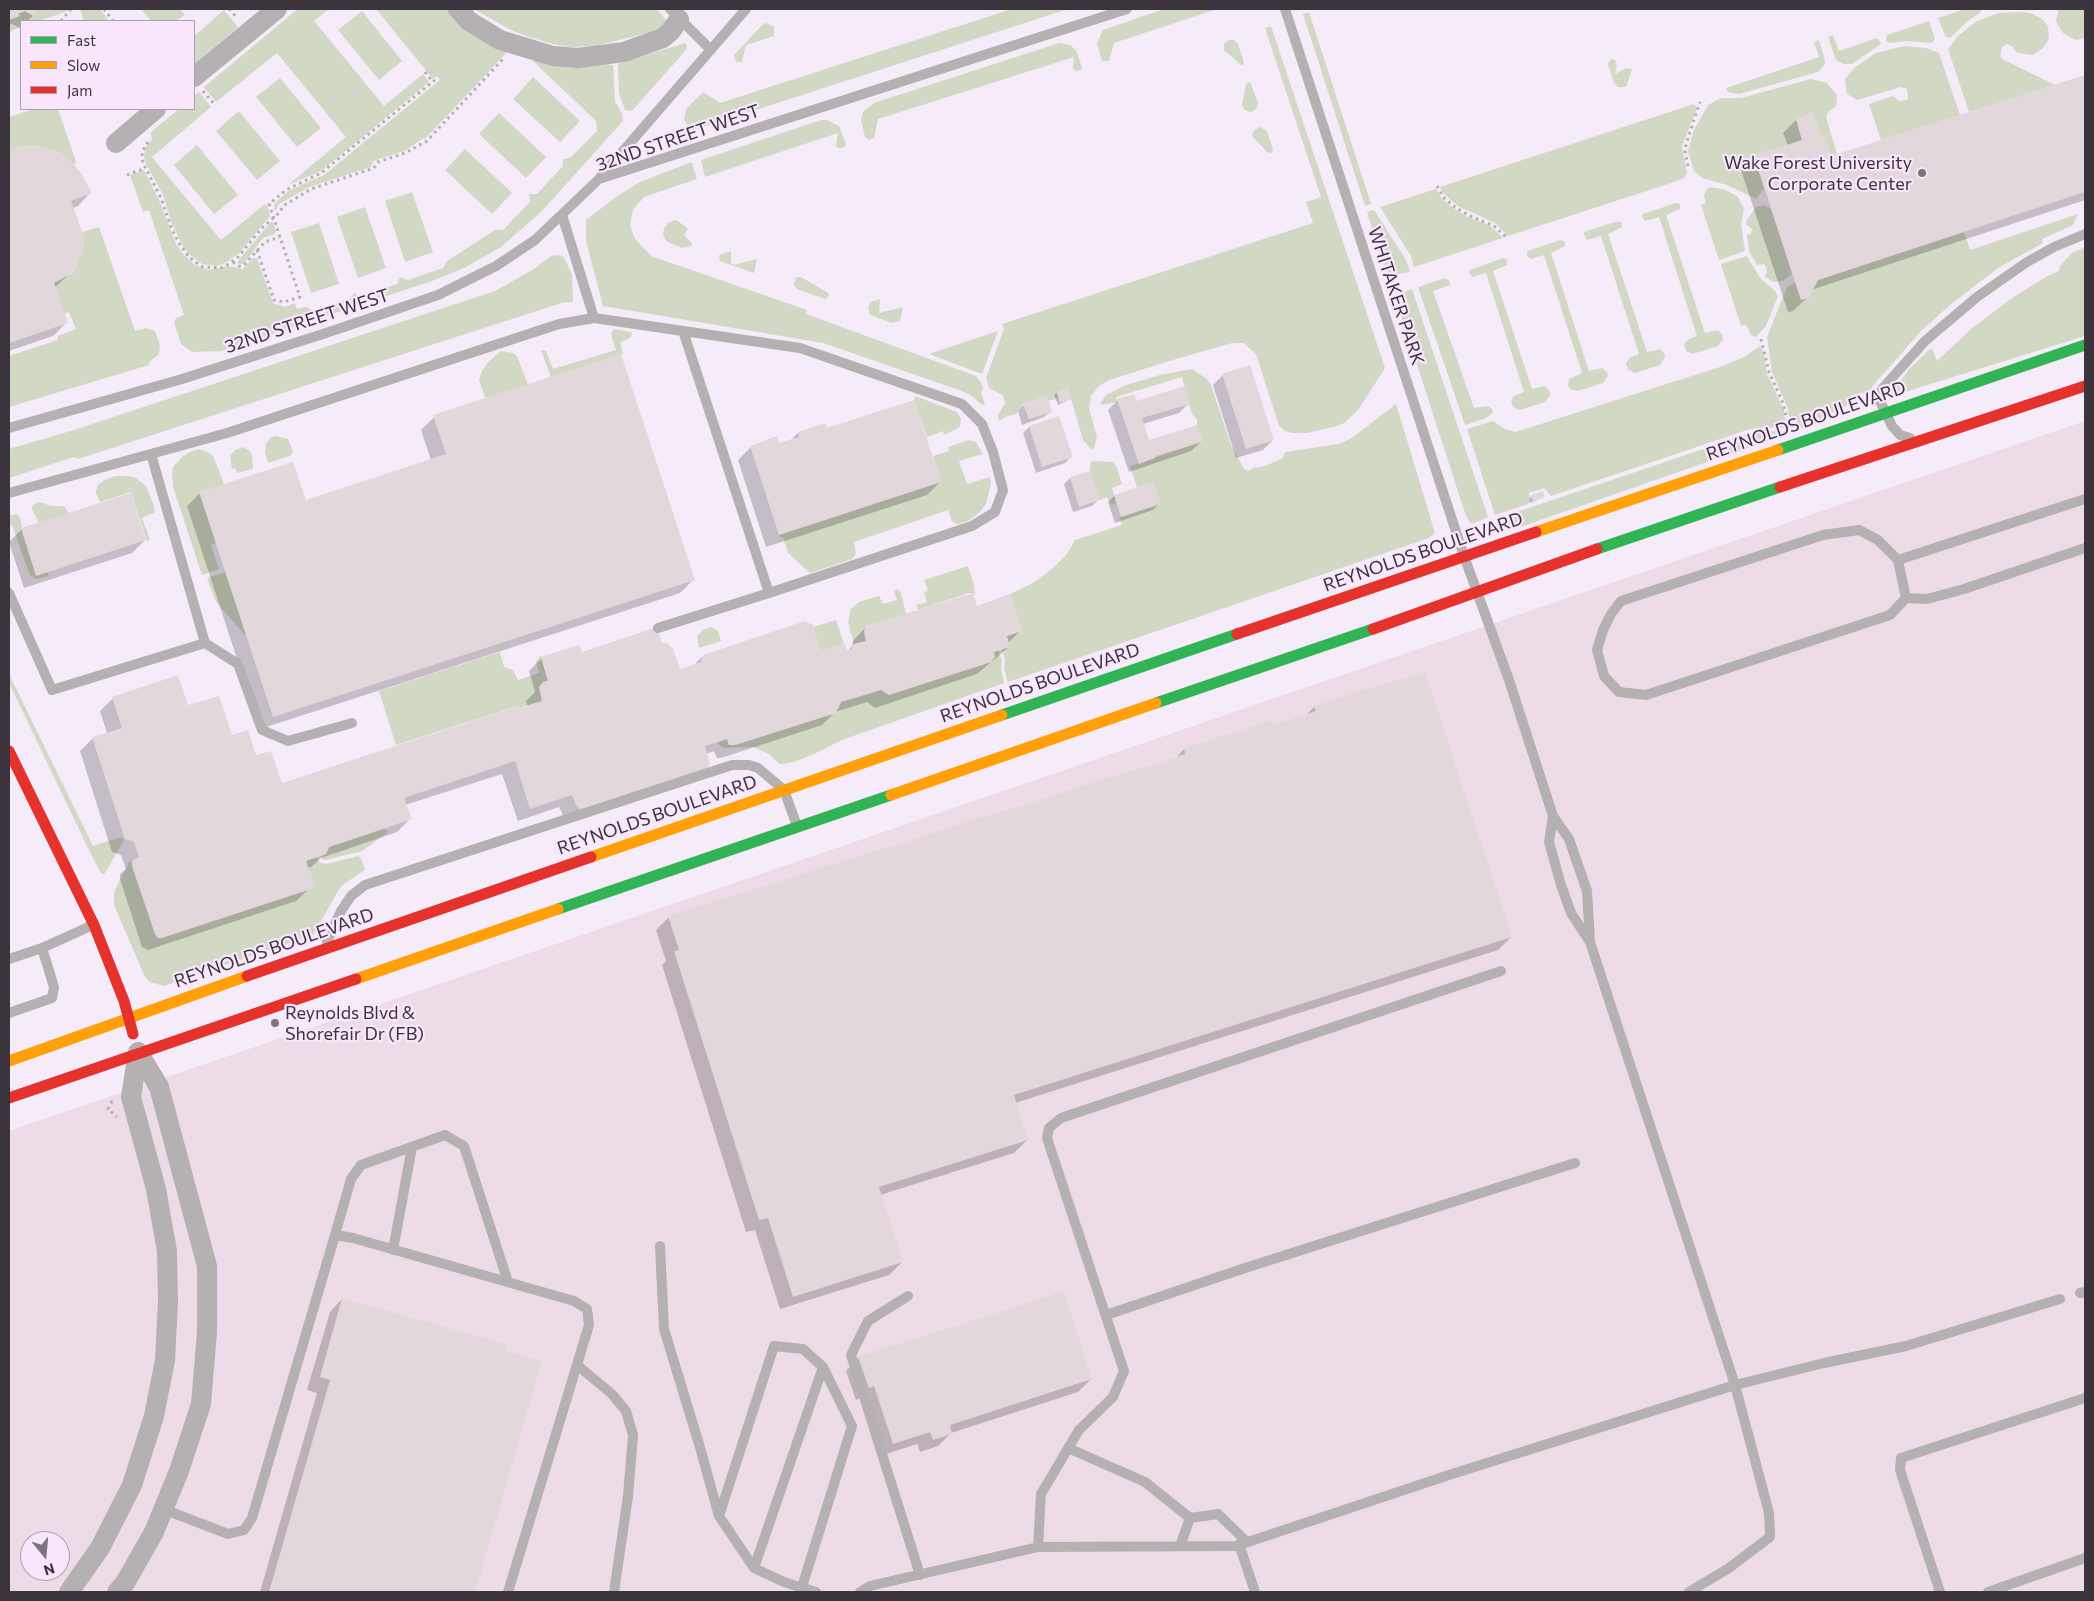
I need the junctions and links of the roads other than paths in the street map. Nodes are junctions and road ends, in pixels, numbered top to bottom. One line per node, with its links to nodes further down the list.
1 (277, 9): 8 (street)
2 (458, 9): 6 (street)
3 (746, 9): 7 (lane)
4 (1127, 9): 11 (lane, 32ND STREET WEST)
5 (1286, 9): 25 (lane, WHITAKER PARK)
6 (674, 14): 7 (lane)
7 (712, 50): 11 (lane)
8 (195, 76)
9 (155, 110): 10 (street)
10 (116, 142)
11 (598, 180): 12 (lane, 32ND STREET WEST)
12 (562, 215): 14 (lane); 19 (lane, 32ND STREET WEST)
13 (2085, 234): 18 (lane)
14 (594, 318): 15 (lane); 21 (lane)
15 (683, 331): 28 (lane); 28 (lane)
16 (2085, 345): 18 (main road, REYNOLDS BOULEVARD)
17 (2085, 386): 20 (main road)
18 (1886, 412): 20 (lane); 25 (main road, REYNOLDS BOULEVARD)
19 (9, 428)
20 (1923, 440): 29 (main road)
21 (151, 454): 22 (lane); 32 (lane)
22 (9, 493)
23 (2085, 499): 26 (lane)
24 (2085, 548): 30 (lane)
25 (1464, 556): 29 (lane, WHITAKER PARK); 35 (main road, REYNOLDS BOULEVARD)
26 (1898, 560): 30 (lane); 30 (lane)
27 (9, 593): 32 (lane)
28 (769, 593): 31 (lane)
29 (1477, 593): 36 (lane, WHITAKER PARK); 37 (main road)
30 (1906, 598)
31 (658, 628)
32 (204, 643): 33 (lane)
33 (352, 723)
34 (9, 750): 38 (main road)
35 (784, 790): 37 (lane); 41 (main road, REYNOLDS BOULEVARD); 41 (lane)
36 (1553, 816): 39 (lane); 39 (lane)
37 (798, 827): 46 (main road)
38 (94, 925): 40 (lane); 45 (main road)
39 (1590, 942): 60 (lane)
40 (42, 948): 42 (lane); 44 (lane)
41 (324, 950): 45 (main road, REYNOLDS BOULEVARD)
42 (9, 959)
43 (1501, 971): 57 (lane)
44 (9, 1013)
45 (129, 1017): 46 (main road); 47 (main road, REYNOLDS BOULEVARD)
46 (138, 1052): 48 (main road); 63 (street); 73 (street)
47 (9, 1061)
48 (9, 1098)
49 (412, 1147): 51 (lane); 53 (lane); 54 (lane)
50 (1576, 1163): 57 (lane)
51 (335, 1235): 53 (lane); 63 (lane)
52 (660, 1246): 64 (lane)
53 (392, 1250): 54 (lane)
54 (508, 1282): 58 (lane)
55 (908, 1296): 71 (lane)
56 (2060, 1298): 60 (lane)
57 (1106, 1315): 62 (lane)
58 (577, 1365): 75 (lane); 76 (lane)
59 (823, 1367): 64 (lane); 70 (lane); 72 (lane)
60 (1735, 1385): 66 (lane); 80 (lane)
61 (2085, 1398): 81 (lane)
62 (1068, 1448): 65 (lane); 68 (lane)
63 (163, 1508): 74 (street)
64 (718, 1516): 70 (lane)
65 (1190, 1518): 66 (lane); 67 (lane)
66 (1243, 1543): 67 (lane); 79 (lane)
67 (1180, 1546): 68 (lane)
68 (1038, 1547): 71 (lane)
69 (2085, 1558): 82 (lane)
70 (754, 1568): 72 (lane)
71 (920, 1575): 78 (lane)
72 (802, 1587): 77 (lane)
73 (69, 1592)
74 (117, 1592)
75 (508, 1592)
76 (614, 1592)
77 (816, 1592)
78 (860, 1592)
79 (1255, 1592)
80 (1689, 1592)
81 (1940, 1592)
82 (1988, 1592)

